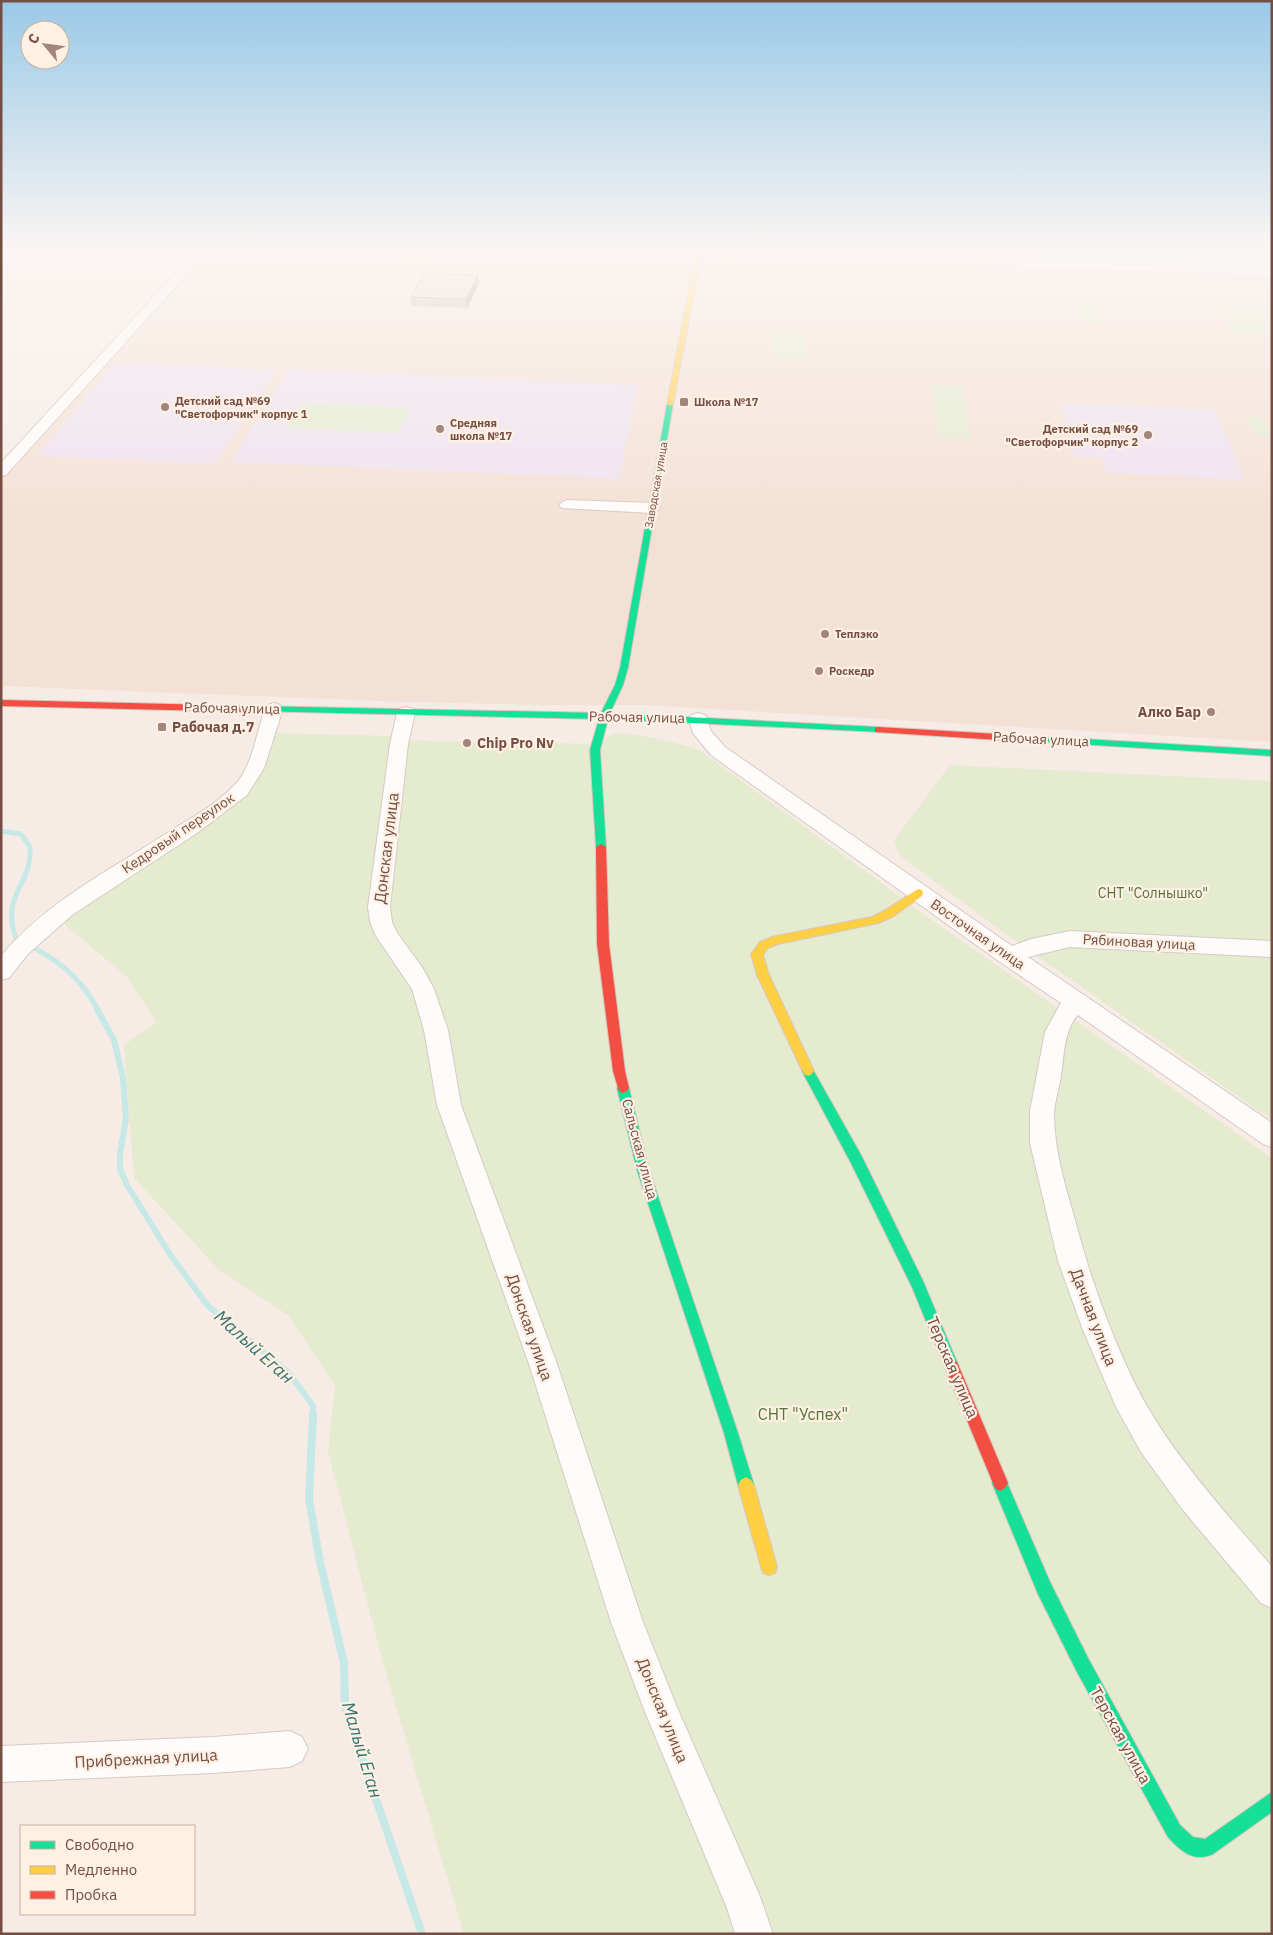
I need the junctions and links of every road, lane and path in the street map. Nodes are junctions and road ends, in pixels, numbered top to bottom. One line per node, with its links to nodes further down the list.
1 (119, 342): 3 (street)
2 (682, 342): 5 (street, Заводская улица)
3 (1, 472)
4 (567, 505): 5 (street)
5 (652, 508): 9 (street, Заводская улица)
6 (1, 703): 7 (street, Рабочая улица)
7 (274, 709): 8 (street, Рабочая улица); 15 (street, Кедровый переулок)
8 (406, 713): 9 (street, Рабочая улица); 23 (street, Донская улица)
9 (604, 716): 10 (street, Рабочая улица); 18 (street, Сальская улица)
10 (698, 719): 11 (street, Рабочая улица); 12 (street, Восточная улица)
11 (1272, 753)
12 (918, 893): 14 (street, Восточная улица); 22 (street, Терская улица)
13 (1272, 949): 14 (street, Рябиновая улица)
14 (1008, 956): 16 (street, Восточная улица)
15 (1, 972)
16 (1076, 1002): 17 (street, Восточная улица); 19 (street, Дачная улица)
17 (1272, 1136)
18 (769, 1567)
19 (1272, 1592)
20 (290, 1749): 21 (street, Прибрежная улица)
21 (1, 1764)
22 (1272, 1801)
23 (754, 1934)

